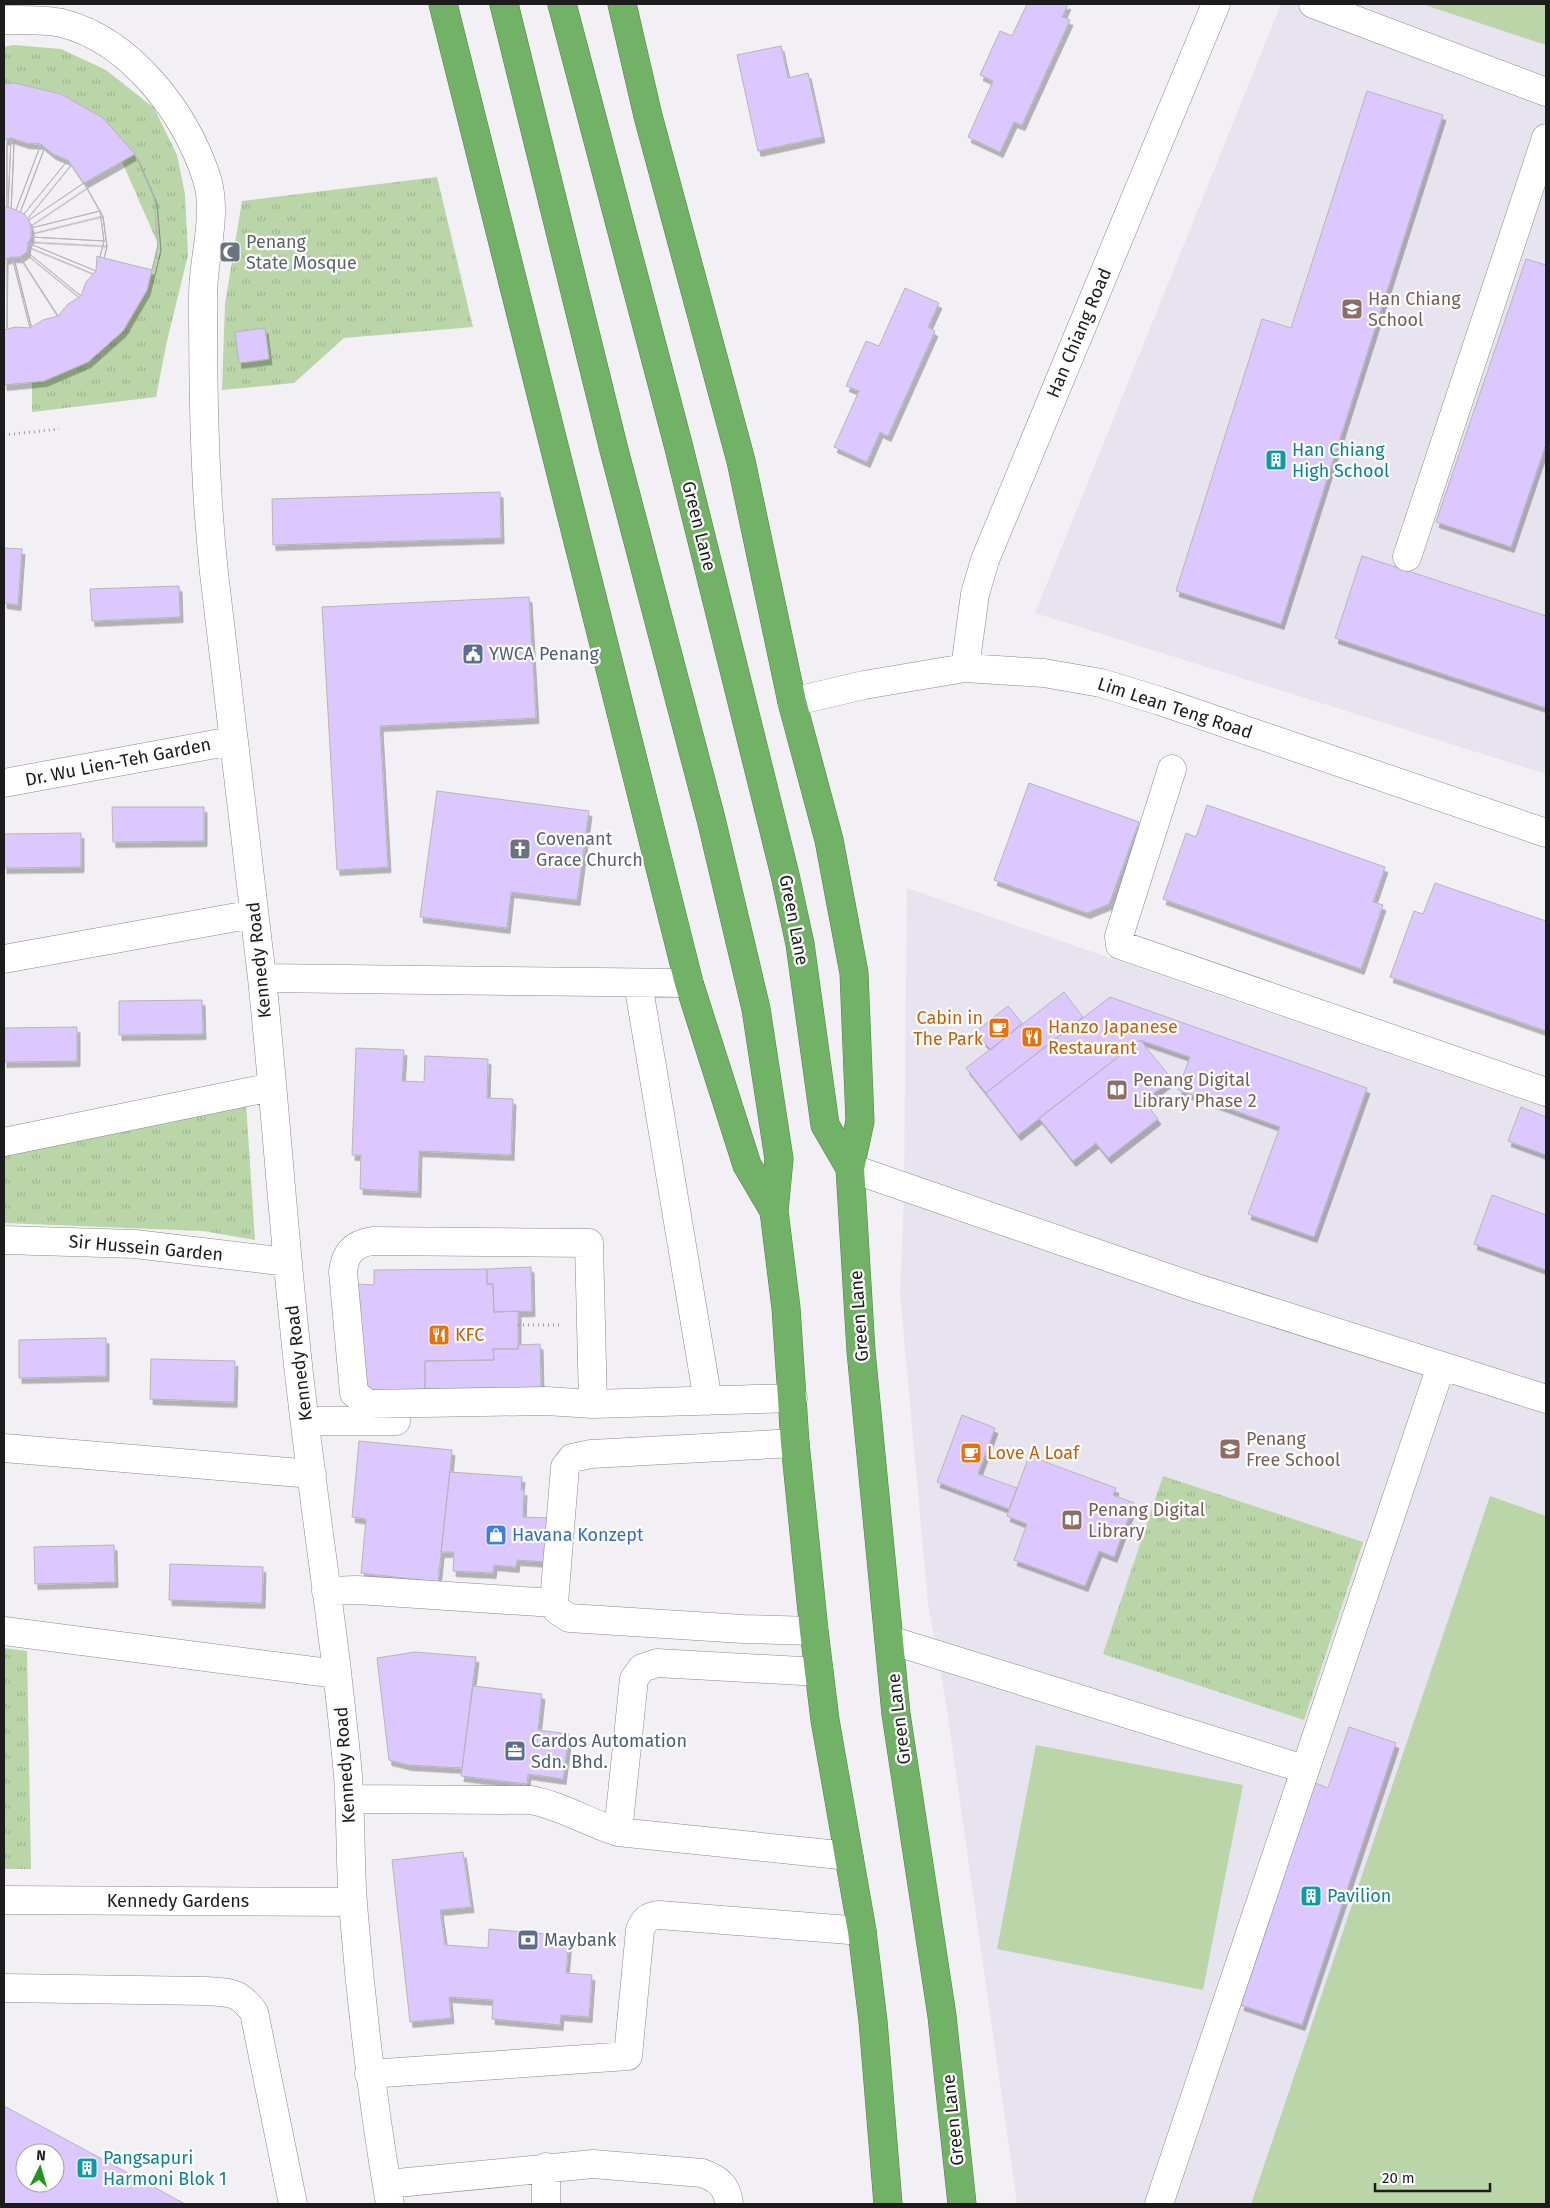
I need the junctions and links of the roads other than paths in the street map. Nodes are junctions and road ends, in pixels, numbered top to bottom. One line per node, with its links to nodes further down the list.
1 (443, 4): 22 (highway)
2 (504, 4): 27 (highway)
3 (562, 4): 26 (highway, Green Lane)
4 (622, 4): 13 (highway)
5 (1216, 4): 12 (street, Han Chiang Road)
6 (1312, 4): 9 (street)
7 (65, 14): 8 (street, Kennedy Road); 14 (street, Kennedy Road)
8 (4, 20)
9 (1546, 92)
10 (1546, 138): 11 (street)
11 (1407, 557)
12 (965, 668): 13 (street, Lim Lean Teng Road); 17 (street, Lim Lean Teng Road)
13 (792, 702): 26 (highway)
14 (232, 741): 16 (street, Dr. Wu Lien-Teh Garden); 18 (street, Kennedy Road)
15 (1172, 769): 24 (street)
16 (4, 783)
17 (1546, 834)
18 (254, 914): 19 (street); 20 (street, Kennedy Road)
19 (4, 959)
20 (262, 978): 21 (street); 23 (street, Kennedy Road)
21 (638, 983): 22 (street); 33 (street)
22 (689, 983): 27 (highway)
23 (272, 1087): 25 (street); 29 (street, Kennedy Road)
24 (1546, 1092)
25 (4, 1142)
26 (850, 1168): 30 (street); 43 (highway, Green Lane)
27 (774, 1211): 31 (highway)
28 (4, 1240): 29 (street, Sir Hussein Garden)
29 (288, 1262): 35 (street, Kennedy Road)
30 (1441, 1366): 32 (street); 46 (street)
31 (792, 1398): 33 (street); 36 (highway)
32 (1546, 1400)
33 (708, 1401): 34 (street)
34 (593, 1404): 34 (street); 35 (street)
35 (305, 1421): 38 (street, Kennedy Road)
36 (795, 1443): 40 (street); 41 (highway)
37 (4, 1448): 38 (street)
38 (312, 1474): 39 (street, Kennedy Road)
39 (326, 1591): 40 (street); 45 (street, Kennedy Road)
40 (554, 1602): 41 (street)
41 (814, 1631): 44 (highway)
42 (4, 1632): 45 (street)
43 (890, 1640): 46 (street); 61 (highway, Green Lane)
44 (819, 1672): 48 (street); 49 (highway)
45 (337, 1674): 47 (street, Kennedy Road)
46 (1304, 1769): 62 (street)
47 (349, 1798): 48 (street); 51 (street, Kennedy Road)
48 (618, 1832): 49 (street)
49 (849, 1856): 52 (highway)
50 (4, 1900): 51 (street, Kennedy Gardens)
51 (353, 1902): 54 (street, Kennedy Road)
52 (862, 1931): 54 (street); 60 (highway)
53 (4, 1988): 57 (street)
54 (369, 2074): 56 (street, Kennedy Road)
55 (546, 2167): 56 (street); 58 (street); 59 (street)
56 (388, 2194)
57 (292, 2204)
58 (546, 2204)
59 (729, 2204)
60 (888, 2204)
61 (962, 2204)
62 (1159, 2204)

